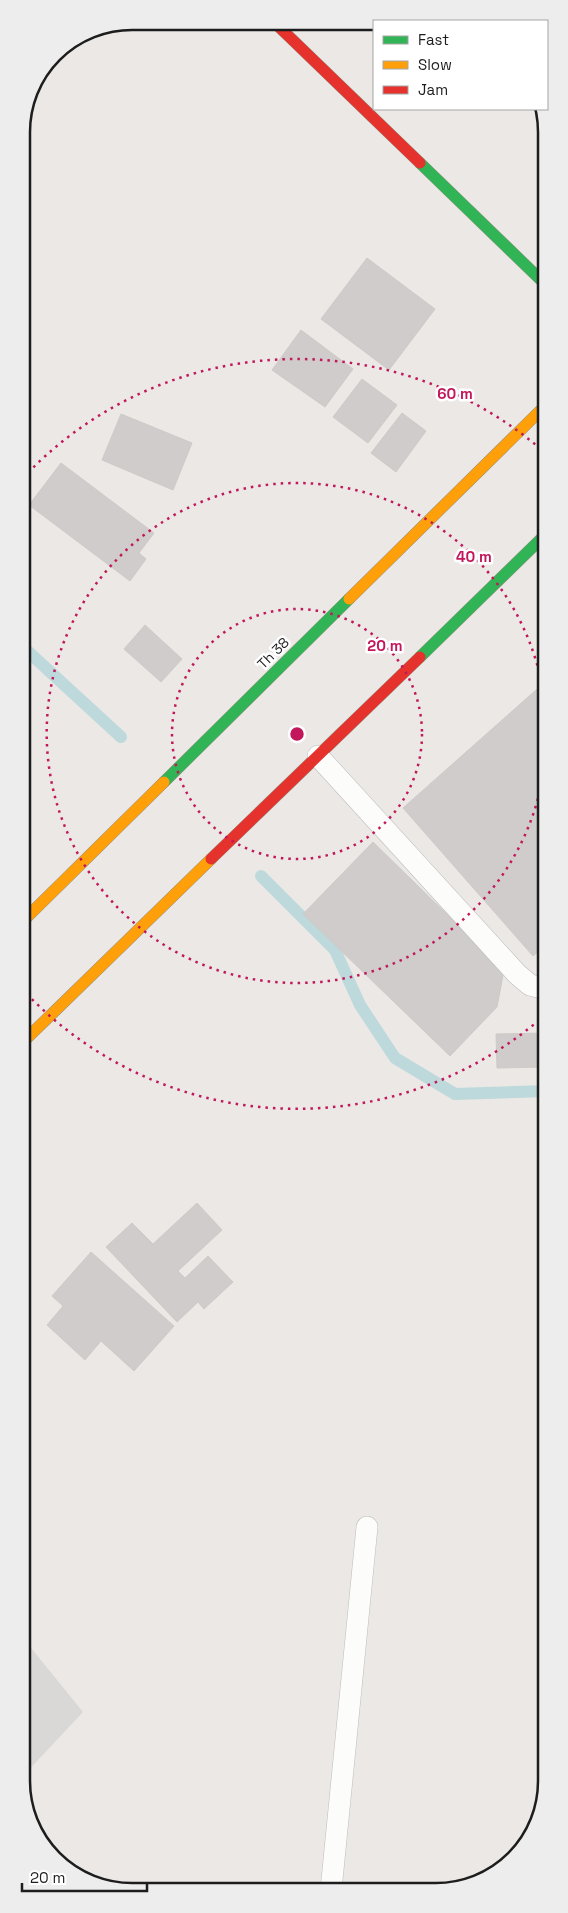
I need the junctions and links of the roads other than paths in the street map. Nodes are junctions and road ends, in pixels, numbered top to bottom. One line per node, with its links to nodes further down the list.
1 (282, 30): 2 (street)
2 (538, 277)
3 (538, 413): 6 (street, Th 38)
4 (538, 543): 5 (street)
5 (318, 756): 7 (lane); 8 (street)
6 (30, 914)
7 (538, 988)
8 (30, 1035)
9 (367, 1527): 10 (lane)
10 (333, 1883)

